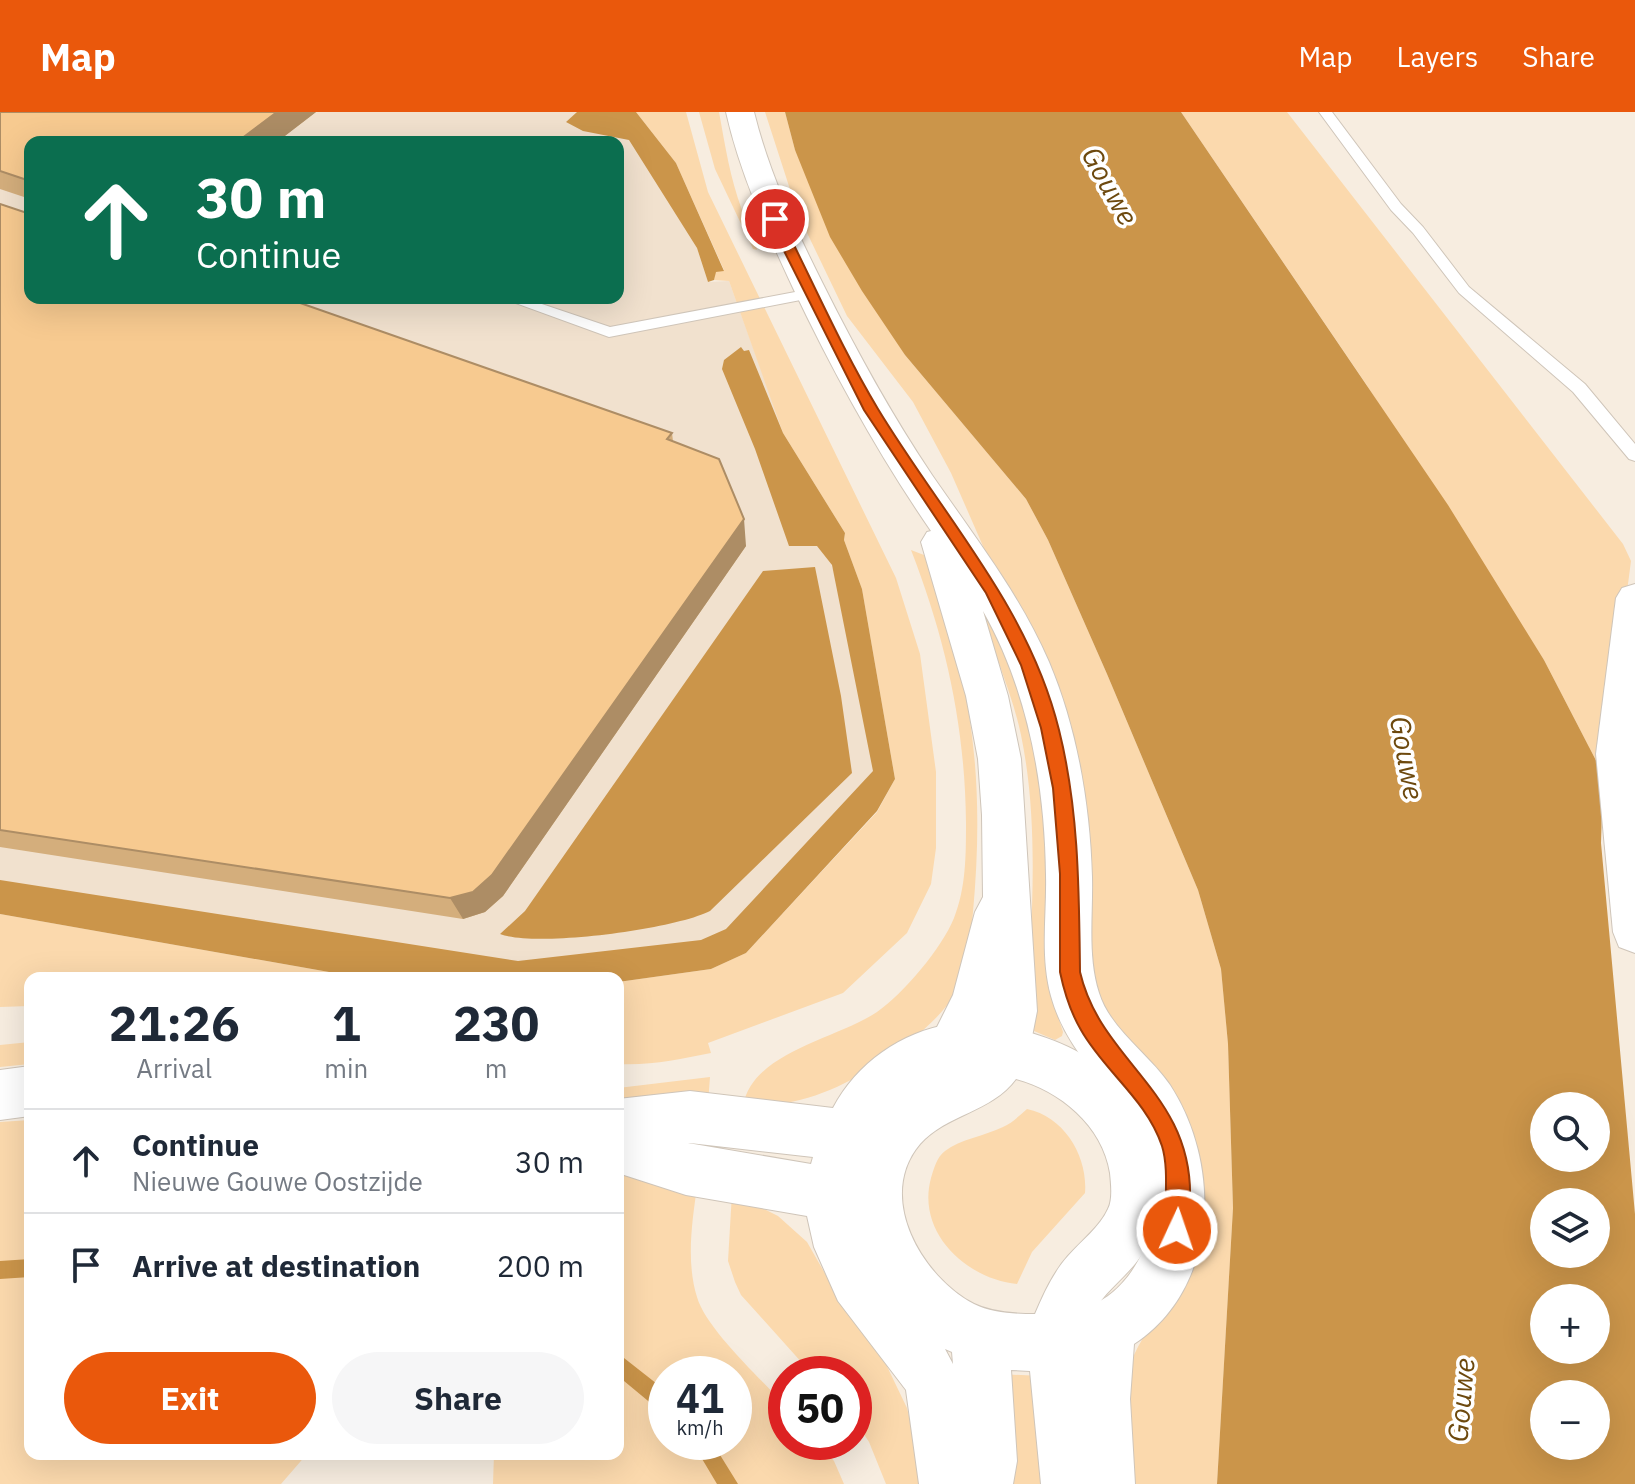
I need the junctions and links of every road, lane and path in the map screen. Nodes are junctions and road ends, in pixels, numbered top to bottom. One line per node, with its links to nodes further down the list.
1 (740, 112): 3 (main road)
2 (1325, 112): 5 (lane)
3 (811, 294): 4 (lane); 6 (main road)
4 (527, 304)
5 (1635, 455)
6 (921, 487): 8 (main road); 18 (main road)
7 (1634, 607): 9 (street)
8 (1005, 888): 10 (main road); 11 (main road)
9 (1635, 932)
10 (951, 1049): 11 (main road); 15 (main road)
11 (1004, 1052): 17 (main road); 18 (main road)
12 (24, 1092): 13 (main road)
13 (0, 1095)
14 (624, 1124): 15 (main road)
15 (846, 1135): 17 (main road)
16 (624, 1149): 17 (main road)
17 (855, 1198): 19 (main road); 20 (main road)
18 (1082, 1334): 19 (main road); 22 (main road); 23 (main road)
19 (980, 1335): 21 (main road)
20 (949, 1484)
21 (983, 1484)
22 (1071, 1484)
23 (1105, 1484)

